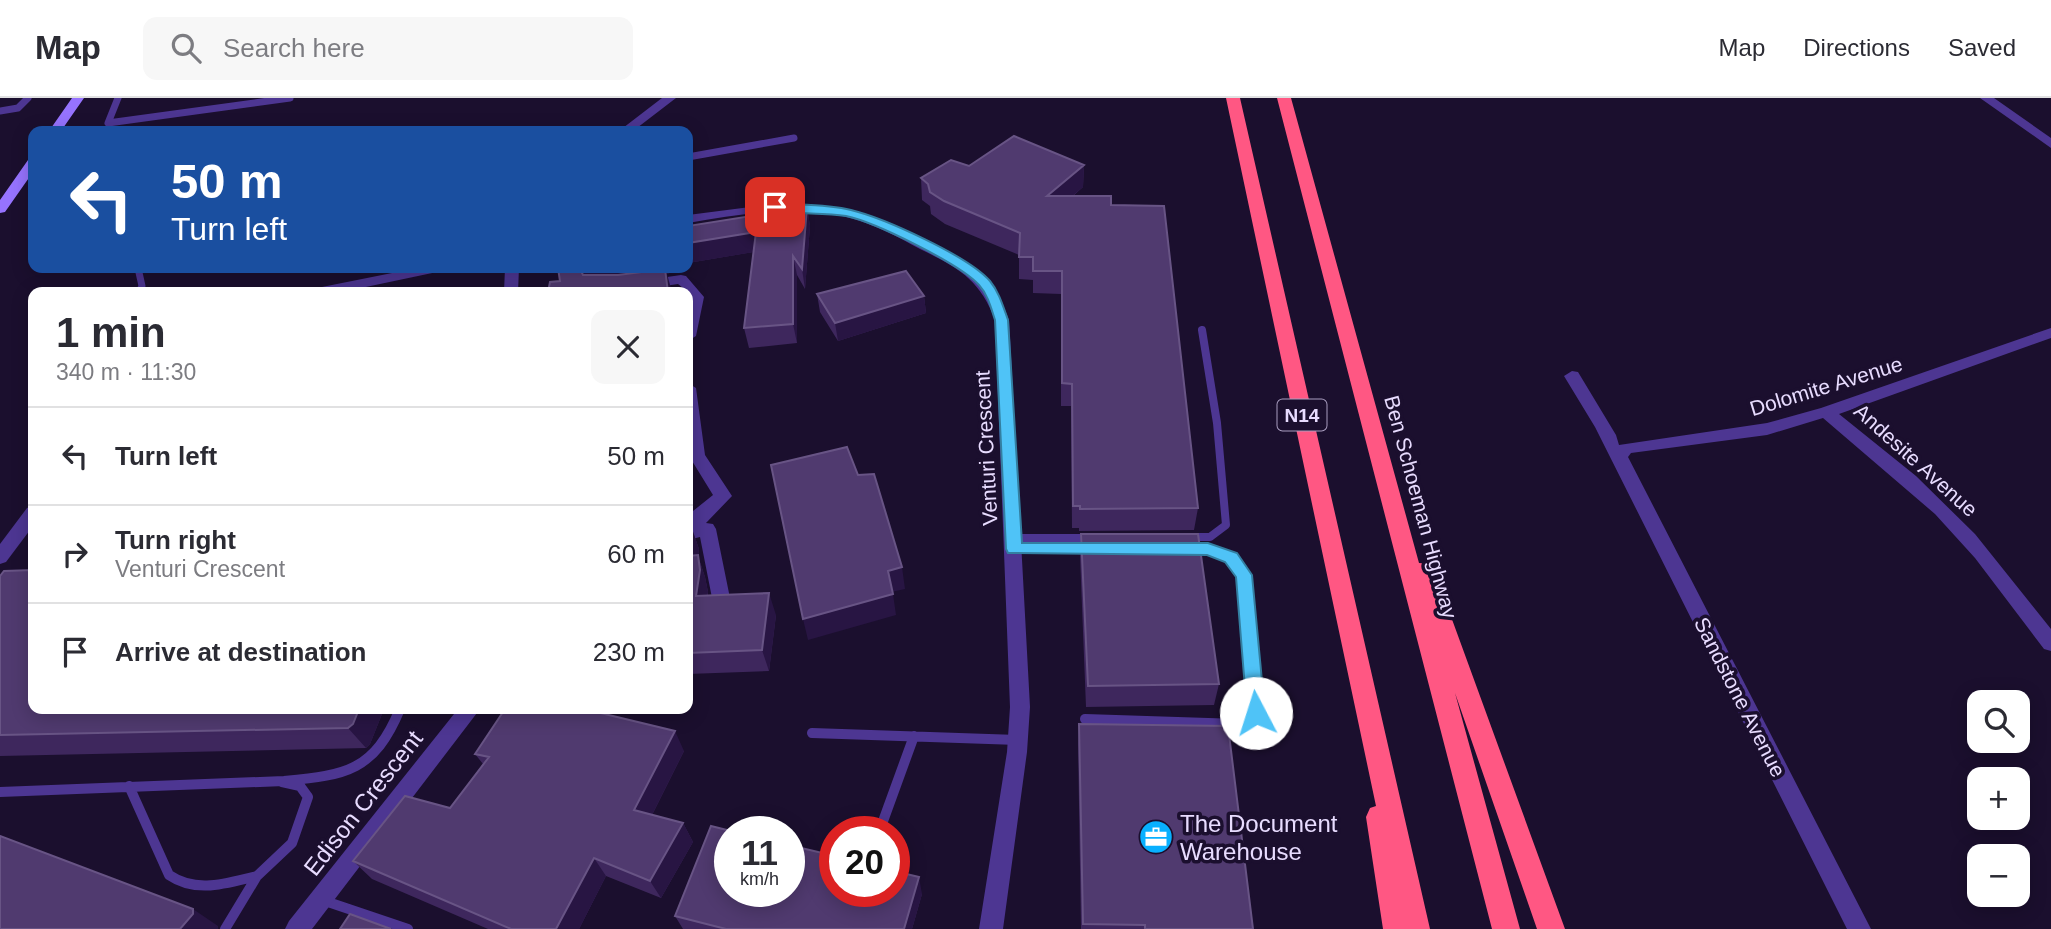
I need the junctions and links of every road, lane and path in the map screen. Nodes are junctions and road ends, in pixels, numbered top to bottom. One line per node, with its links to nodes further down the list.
1 (27, 98): 10 (lane)
2 (77, 98): 3 (lane); 11 (street)
3 (83, 98)
4 (118, 98): 5 (lane)
5 (290, 98)
6 (670, 98): 12 (street)
7 (1233, 98): 48 (highway, N14)
8 (1284, 98): 27 (highway, Ben Schoeman Highway)
9 (1986, 98): 14 (street)
10 (0, 111)
11 (58, 126)
12 (632, 126)
13 (794, 138): 15 (lane)
14 (2051, 144)
15 (693, 157)
16 (28, 170): 17 (street)
17 (0, 209)
18 (693, 218): 39 (street, Venturi Crescent)
19 (413, 273): 20 (street)
20 (346, 287)
21 (629, 287): 22 (street)
22 (688, 287)
23 (693, 292): 24 (street)
24 (693, 315)
25 (1202, 330): 38 (lane)
26 (2051, 333): 29 (street, Dolomite Avenue)
27 (1352, 348): 64 (highway, Ben Schoeman Highway); 65 (highway)
28 (1572, 376): 31 (street, Sandstone Avenue)
29 (1826, 412): 32 (street, Dolomite Avenue); 44 (street, Andesite Avenue)
30 (693, 426): 35 (street)
31 (1602, 428): 32 (street); 33 (street, Sandstone Avenue)
32 (1641, 445): 33 (street)
33 (1621, 464): 66 (street, Sandstone Avenue)
34 (28, 520): 42 (street)
35 (693, 521)
36 (693, 532): 43 (street)
37 (1105, 538): 39 (lane)
38 (1184, 538)
39 (1014, 543): 40 (lane); 51 (street, Venturi Crescent)
40 (1104, 549)
41 (1182, 549): 47 (lane)
42 (0, 557)
43 (722, 603)
44 (2051, 643)
45 (398, 714): 52 (lane)
46 (466, 714): 57 (street, Edison Crescent)
47 (1085, 719)
48 (1373, 732): 62 (highway); 63 (highway, N14)
49 (812, 733): 50 (lane)
50 (914, 736): 51 (lane); 55 (lane)
51 (1018, 740): 61 (street, Venturi Crescent)
52 (273, 780): 53 (lane); 56 (lane)
53 (129, 786): 54 (lane); 56 (lane)
54 (0, 792)
55 (885, 816)
56 (257, 876): 58 (lane)
57 (321, 899): 59 (street, Edison Crescent); 60 (lane)
58 (225, 929)
59 (297, 929)
60 (408, 929)
61 (991, 929)
62 (1397, 929)
63 (1416, 929)
64 (1506, 929)
65 (1551, 929)
66 (1859, 929)

